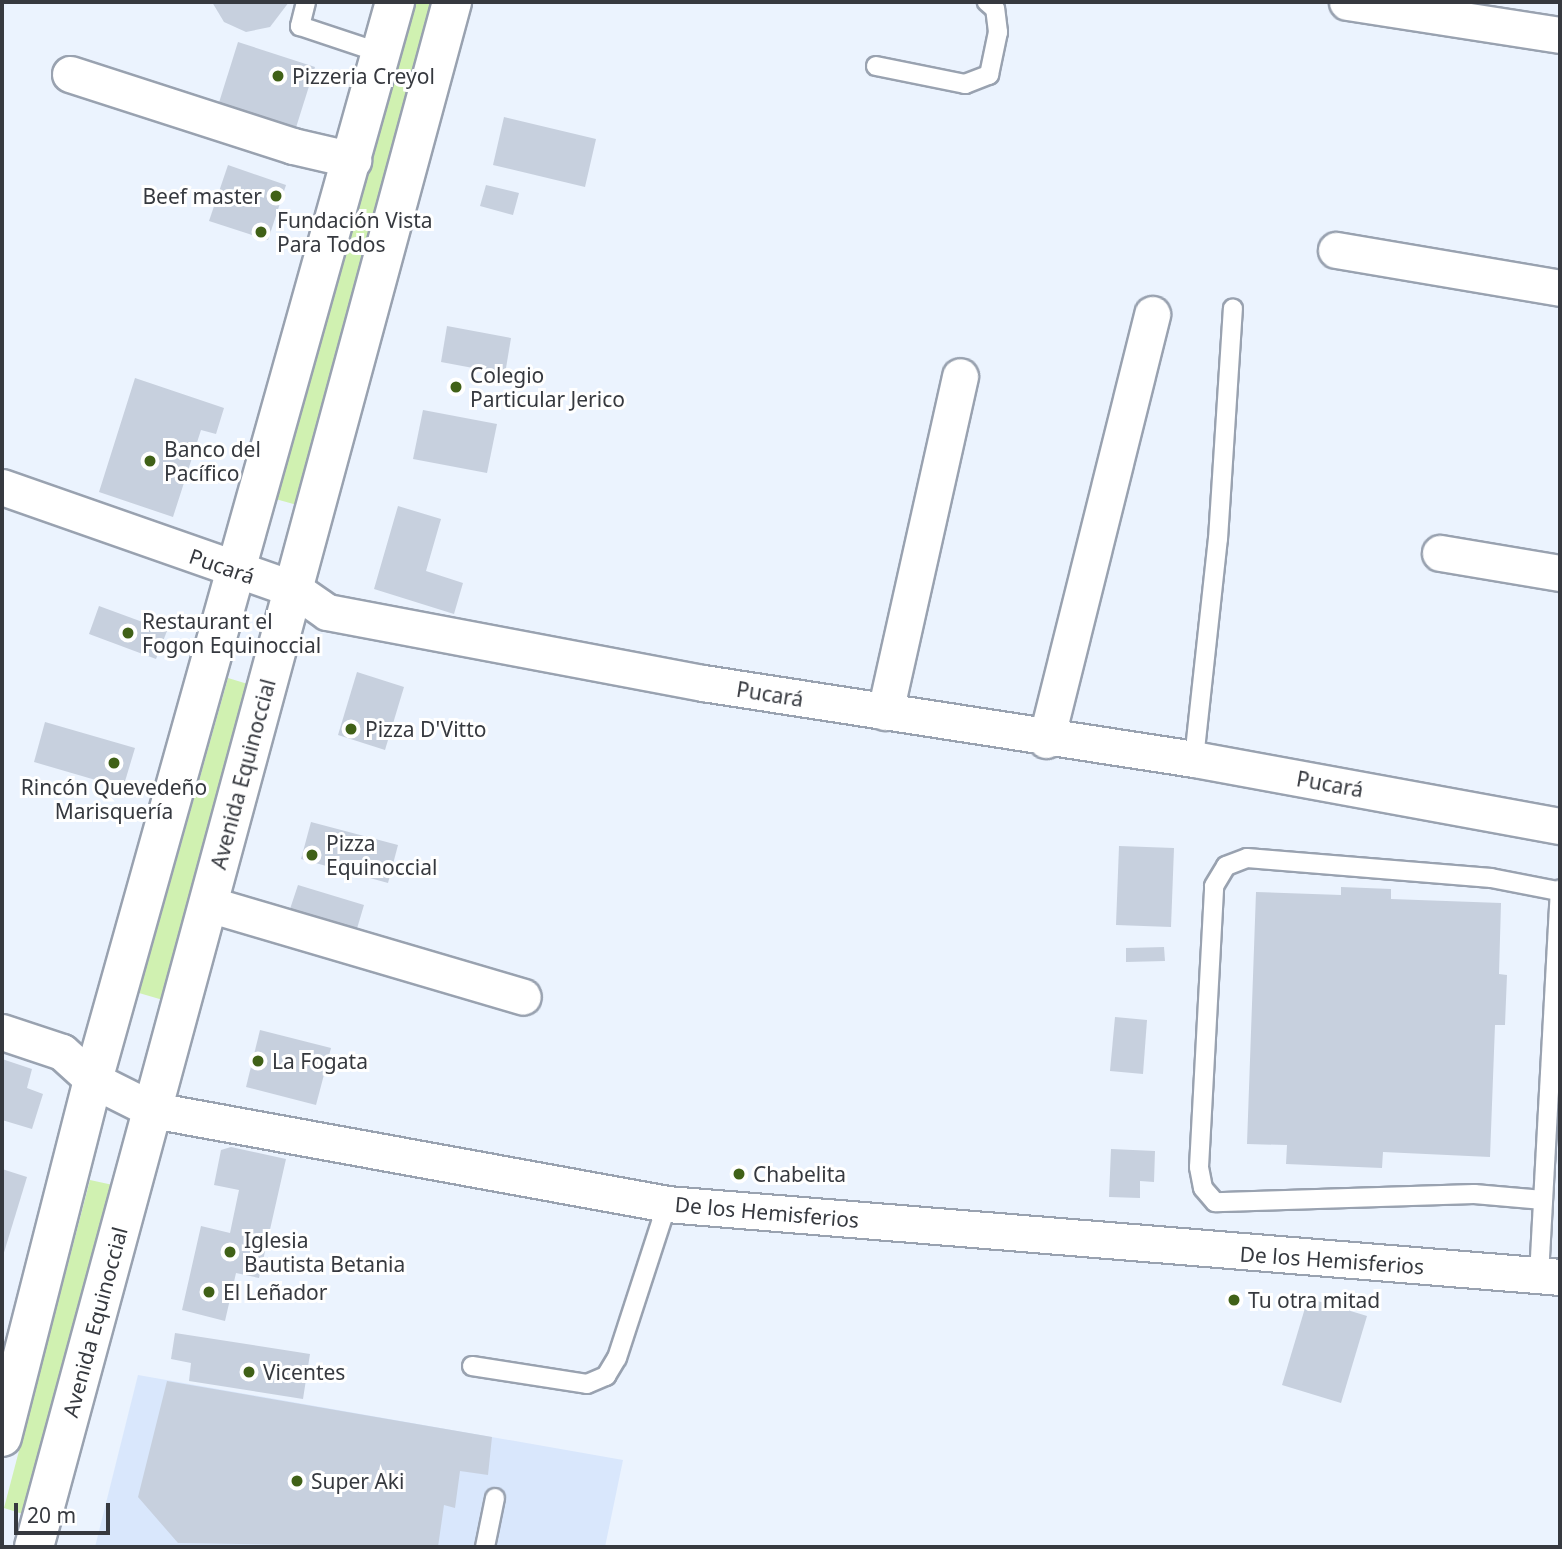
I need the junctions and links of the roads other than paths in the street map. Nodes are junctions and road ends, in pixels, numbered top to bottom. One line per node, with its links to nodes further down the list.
1 (306, 2): 7 (lane)
2 (395, 2): 7 (main road)
3 (452, 2): 20 (main road, Avenida Equinoccial)
4 (987, 2): 8 (lane)
5 (1348, 2): 6 (street)
6 (1560, 35)
7 (384, 54): 10 (main road)
8 (876, 66)
9 (70, 74): 10 (street)
10 (353, 160): 18 (main road)
11 (1336, 250): 12 (street)
12 (1560, 288)
13 (1233, 308): 23 (lane)
14 (1152, 314): 22 (street)
15 (960, 376): 21 (street)
16 (2, 488): 18 (street, Pucará)
17 (1440, 552): 19 (street)
18 (234, 572): 20 (street, Pucará); 29 (main road)
19 (1560, 572)
20 (294, 589): 21 (street, Pucará); 26 (main road, Avenida Equinoccial)
21 (884, 712): 22 (street, Pucará)
22 (1046, 740): 23 (street, Pucará)
23 (1194, 760): 24 (street, Pucará)
24 (1560, 826)
25 (1559, 890): 31 (lane); 31 (lane)
26 (208, 904): 27 (street); 30 (main road, Avenida Equinoccial)
27 (523, 997)
28 (2, 1032): 29 (street, De los Hemisferios)
29 (93, 1080): 30 (street, De los Hemisferios); 35 (main road)
30 (153, 1110): 32 (street, De los Hemisferios); 37 (main road, Avenida Equinoccial)
31 (1543, 1200): 33 (lane)
32 (667, 1204): 33 (street, De los Hemisferios); 34 (lane)
33 (1549, 1277)
34 (472, 1366)
35 (2, 1437)
36 (495, 1498): 38 (lane)
37 (34, 1547)
38 (485, 1547)

